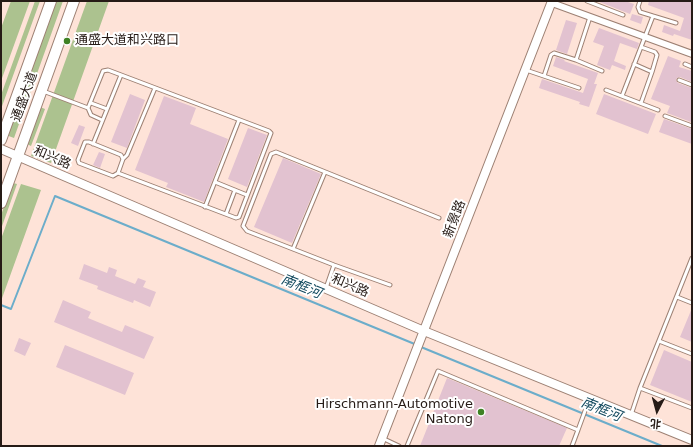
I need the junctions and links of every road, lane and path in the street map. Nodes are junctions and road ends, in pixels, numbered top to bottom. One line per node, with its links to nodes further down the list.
1 (51, 1): 38 (main road, 通盛大道)
2 (74, 1): 26 (main road, 通盛大道)
3 (587, 1): 6 (lane)
4 (640, 1): 7 (lane)
5 (552, 2): 8 (street); 17 (street, 新景路)
6 (623, 15)
7 (653, 16): 9 (lane); 10 (lane)
8 (590, 17): 10 (street); 13 (lane)
9 (676, 23)
10 (644, 37): 11 (lane); 12 (street)
11 (641, 47): 14 (lane); 19 (lane)
12 (692, 54)
13 (576, 60): 18 (lane); 21 (lane)
14 (634, 64): 19 (lane); 28 (lane)
15 (685, 64): 16 (lane)
16 (692, 67)
17 (526, 70): 21 (lane); 59 (street, 新景路)
18 (602, 71)
19 (652, 72): 30 (lane)
20 (121, 75): 24 (lane); 29 (lane); 32 (lane)
21 (544, 76): 25 (lane)
22 (679, 80): 23 (lane)
23 (692, 85)
24 (155, 88): 36 (lane); 42 (lane)
25 (579, 88)
26 (42, 90): 31 (lane); 41 (main road, 通盛大道)
27 (606, 90): 28 (lane)
28 (622, 96): 30 (lane)
29 (90, 103): 31 (lane); 32 (lane)
30 (641, 103): 33 (lane)
31 (88, 108): 35 (lane)
32 (107, 109): 35 (lane)
33 (658, 110)
34 (665, 116): 37 (lane)
35 (102, 120): 39 (lane)
36 (239, 120): 45 (lane); 47 (lane)
37 (692, 126)
38 (1, 140)
39 (93, 144): 42 (lane); 44 (lane)
40 (1, 149): 41 (street, 和兴路)
41 (18, 156): 48 (main road, 通盛大道); 56 (street, 和兴路)
42 (123, 159): 44 (lane)
43 (325, 172): 51 (lane); 52 (lane); 52 (lane)
44 (118, 173): 49 (lane)
45 (215, 182): 46 (lane); 49 (lane)
46 (235, 190): 47 (lane); 50 (lane)
47 (248, 195): 50 (lane)
48 (1, 202)
49 (205, 206): 50 (lane)
50 (226, 214)
51 (439, 218)
52 (293, 249): 54 (lane)
53 (692, 258): 57 (lane)
54 (334, 265): 55 (lane); 56 (lane)
55 (390, 285)
56 (326, 288): 59 (street, 和兴路)
57 (677, 297): 58 (lane); 60 (lane)
58 (692, 303)
59 (424, 331): 63 (street, 和兴路); 68 (street, 新景路)
60 (659, 340): 61 (lane); 62 (lane)
61 (692, 354)
62 (640, 388): 64 (lane); 65 (lane)
63 (590, 398): 65 (street, 和兴路); 66 (lane)
64 (692, 408)
65 (631, 415): 67 (street, 和兴路)
66 (578, 430): 69 (lane); 72 (lane)
67 (692, 440)
68 (381, 442): 70 (lane)
69 (407, 445): 71 (lane)
70 (399, 446)
71 (413, 446)
72 (572, 446)

